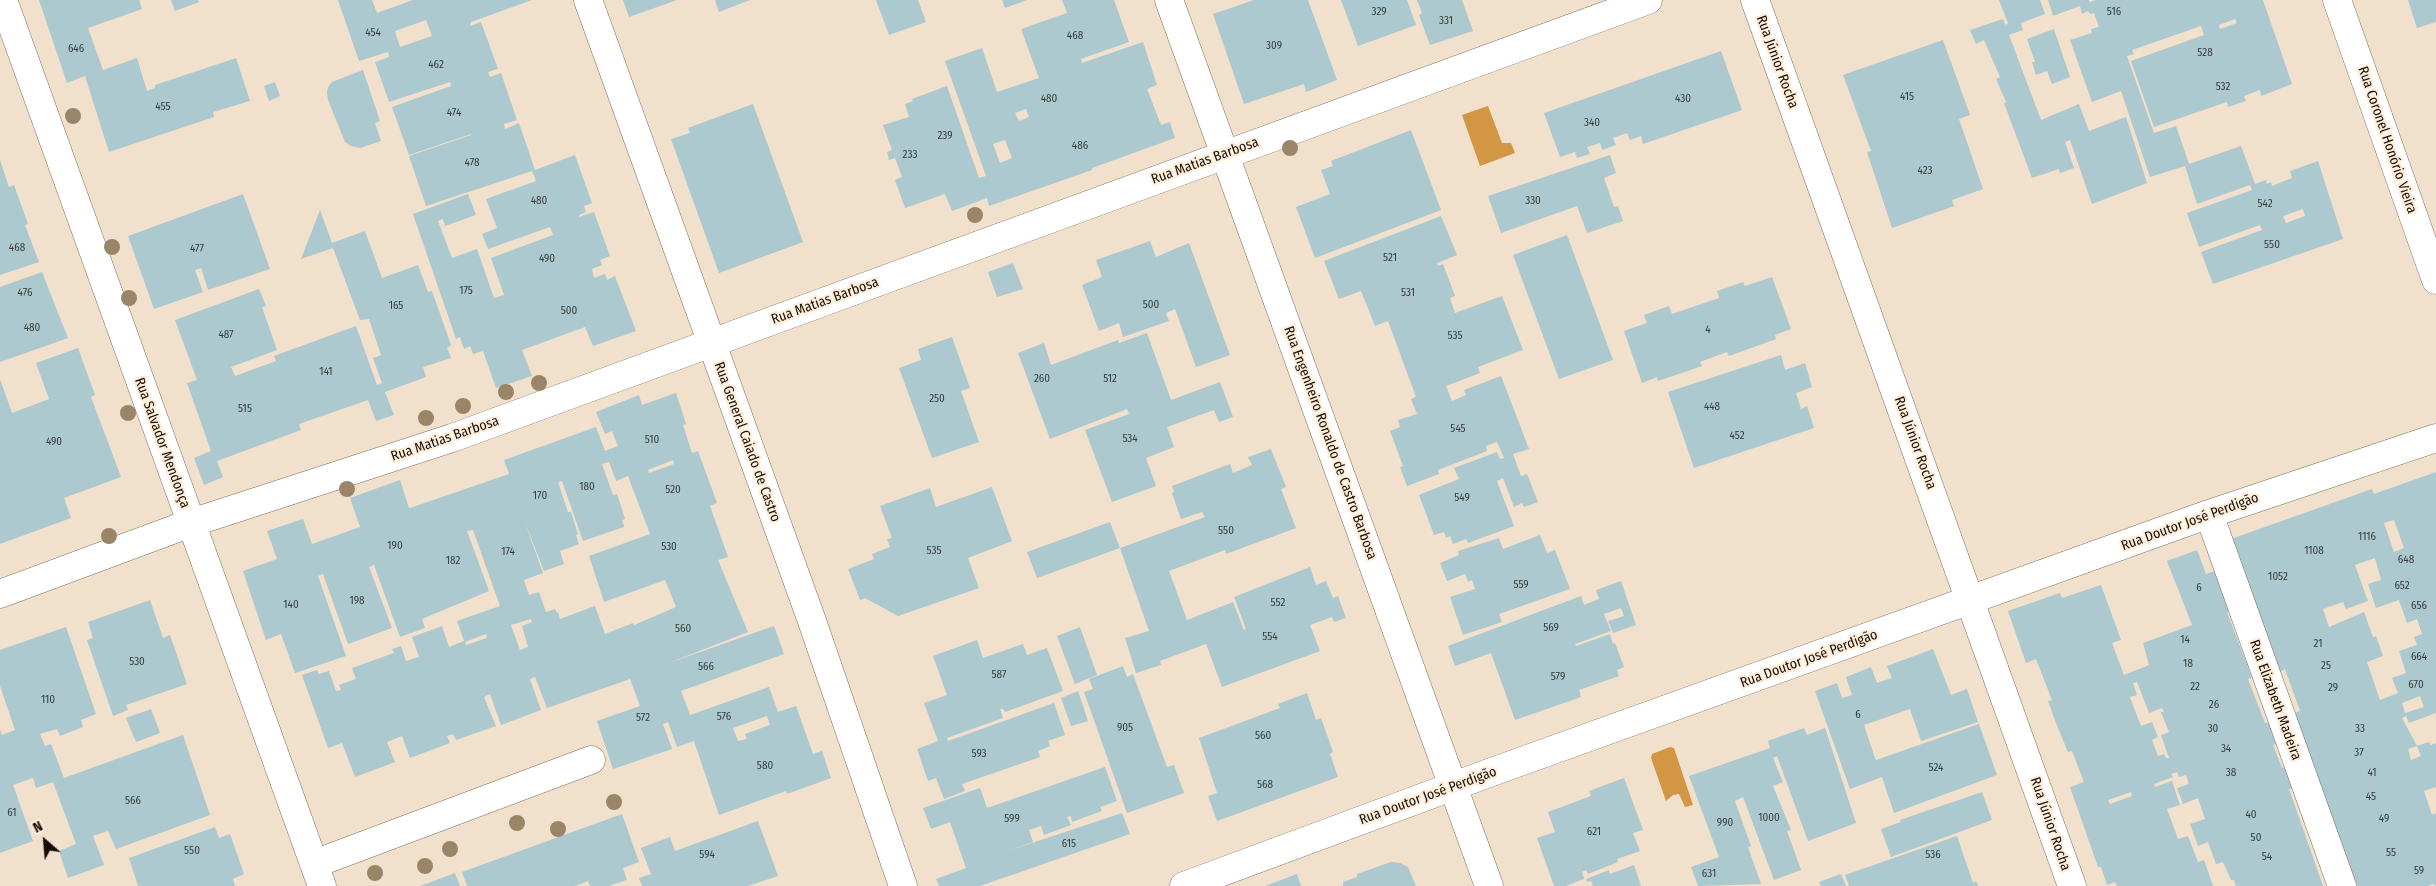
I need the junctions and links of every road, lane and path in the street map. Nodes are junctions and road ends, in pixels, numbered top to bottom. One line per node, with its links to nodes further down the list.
1 (3, 0): 12 (street, Rua Salvador Mendonça)
2 (588, 0): 9 (street, Rua General Caiado de Castro)
3 (1169, 0): 7 (street, Rua Engenheiro Ronaldo de Castro Barbosa)
4 (1648, 0): 7 (street, Rua Matias Barbosa)
5 (1755, 0): 14 (street, Rua Júnior Rocha)
6 (2337, 0): 8 (street, Rua Coronel Honório Vieira)
7 (1226, 154): 9 (street, Rua Matias Barbosa); 16 (street, Rua Engenheiro Ronaldo de Castro Barbosa)
8 (2436, 280)
9 (711, 344): 12 (street, Rua Matias Barbosa); 18 (street, Rua General Caiado de Castro)
10 (2436, 438): 11 (street, Rua Doutor José Perdigão)
11 (2209, 514): 14 (street, Rua Doutor José Perdigão); 22 (street, Rua Elizabeth Madeira)
12 (192, 523): 13 (street, Rua Matias Barbosa); 17 (street, Rua Salvador Mendonça)
13 (0, 594)
14 (1972, 600): 16 (street, Rua Doutor José Perdigão); 21 (street, Rua Júnior Rocha)
15 (591, 760): 17 (street)
16 (1454, 787): 19 (street, Rua Doutor José Perdigão); 20 (street, Rua Engenheiro Ronaldo de Castro Barbosa)
17 (318, 875)
18 (903, 886)
19 (1184, 886)
20 (1489, 886)
21 (2072, 886)
22 (2342, 886)

